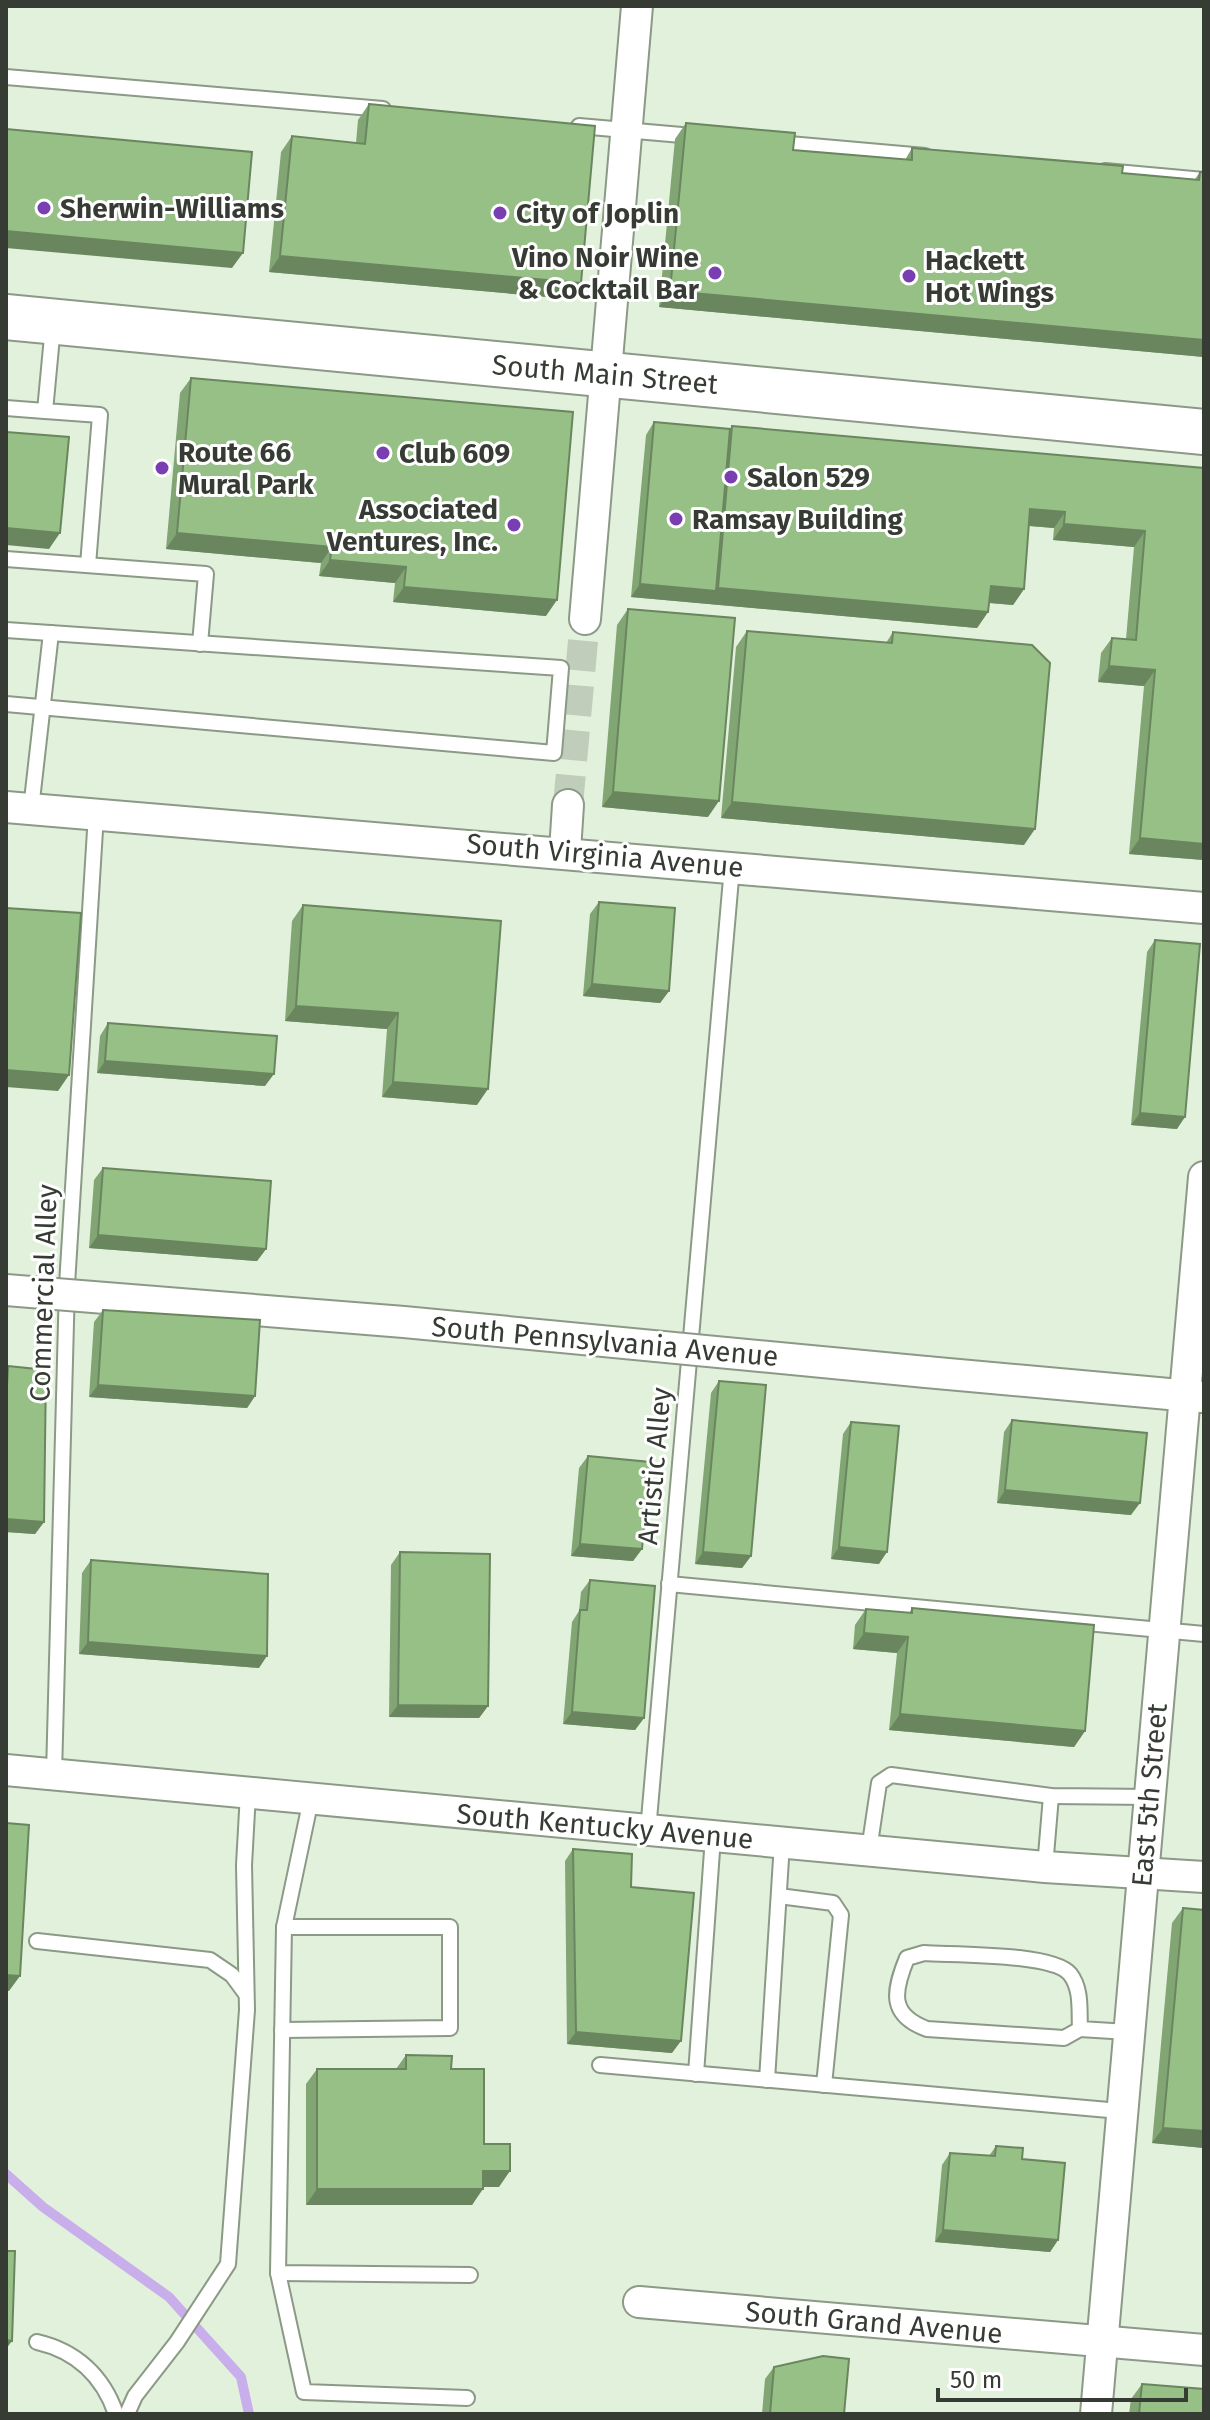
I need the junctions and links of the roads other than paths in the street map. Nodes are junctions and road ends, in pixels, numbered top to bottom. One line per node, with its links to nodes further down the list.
1 (637, 6): 5 (street)
2 (6, 77): 3 (lane)
3 (401, 111)
4 (559, 124): 5 (lane)
5 (626, 130): 6 (lane); 13 (street)
6 (714, 138)
7 (762, 142): 8 (lane)
8 (935, 157)
9 (1093, 170): 10 (lane)
10 (1204, 180)
11 (6, 317): 12 (main road, South Main Street)
12 (53, 321): 13 (main road, South Main Street); 15 (lane)
13 (606, 374): 16 (main road, South Main Street); 19 (street)
14 (6, 408): 15 (lane)
15 (45, 411): 18 (lane)
16 (1204, 432)
17 (6, 559): 18 (lane)
18 (88, 565): 22 (lane)
19 (585, 619)
20 (6, 630): 21 (lane)
21 (51, 633): 22 (lane); 24 (lane)
22 (200, 644): 24 (lane)
23 (6, 704): 24 (lane)
24 (43, 707): 26 (lane)
25 (568, 805): 28 (street)
26 (19, 808): 27 (street, South Virginia Avenue)
27 (96, 814): 28 (street, South Virginia Avenue); 38 (lane, Commercial Alley)
28 (565, 851): 29 (street, South Virginia Avenue)
29 (732, 867): 30 (street, South Virginia Avenue); 34 (lane, Artistic Alley)
30 (1204, 908)
31 (1204, 1177): 33 (street, East 5th Street)
32 (6, 1290): 33 (street, South Pennsylvania Avenue, bridge)
33 (1194, 1396): 35 (street, East 5th Street)
34 (669, 1584): 35 (lane); 43 (lane, Artistic Alley)
35 (1164, 1630): 36 (lane); 41 (street, East 5th Street)
36 (1204, 1634)
37 (6, 1770): 38 (street, South Kentucky Avenue)
38 (54, 1774): 39 (street, South Kentucky Avenue)
39 (248, 1793): 42 (street, South Kentucky Avenue); 53 (lane)
40 (1051, 1796): 41 (lane); 46 (lane); 47 (lane)
41 (1150, 1797): 48 (street, East 5th Street)
42 (311, 1799): 43 (street, South Kentucky Avenue); 51 (lane)
43 (648, 1831): 44 (street, South Kentucky Avenue)
44 (713, 1837): 45 (street, South Kentucky Avenue); 58 (lane)
45 (782, 1843): 46 (street, South Kentucky Avenue); 50 (lane)
46 (869, 1850): 47 (street, South Kentucky Avenue)
47 (1045, 1867): 48 (street, South Kentucky Avenue)
48 (1142, 1873): 49 (street, South Kentucky Avenue); 56 (street, East 5th Street)
49 (1204, 1877)
50 (779, 1896): 59 (lane); 60 (lane)
51 (284, 1927): 55 (lane); 55 (lane)
52 (37, 1941): 53 (lane)
53 (247, 1994): 70 (lane)
54 (1080, 2029): 54 (lane); 56 (lane)
55 (282, 2030): 62 (lane)
56 (1128, 2032): 61 (street, East 5th Street)
57 (600, 2065): 58 (lane)
58 (696, 2074): 59 (lane)
59 (767, 2080): 60 (lane)
60 (824, 2085): 61 (lane)
61 (1120, 2111): 65 (street, East 5th Street)
62 (278, 2273): 63 (lane); 68 (lane)
63 (470, 2275)
64 (639, 2302): 65 (street, South Grand Avenue)
65 (1103, 2341): 67 (street, South Grand Avenue); 71 (street, East 5th Street)
66 (37, 2342): 69 (lane)
67 (1204, 2350)
68 (467, 2398)
69 (116, 2414)
70 (127, 2414)
71 (1096, 2414)

